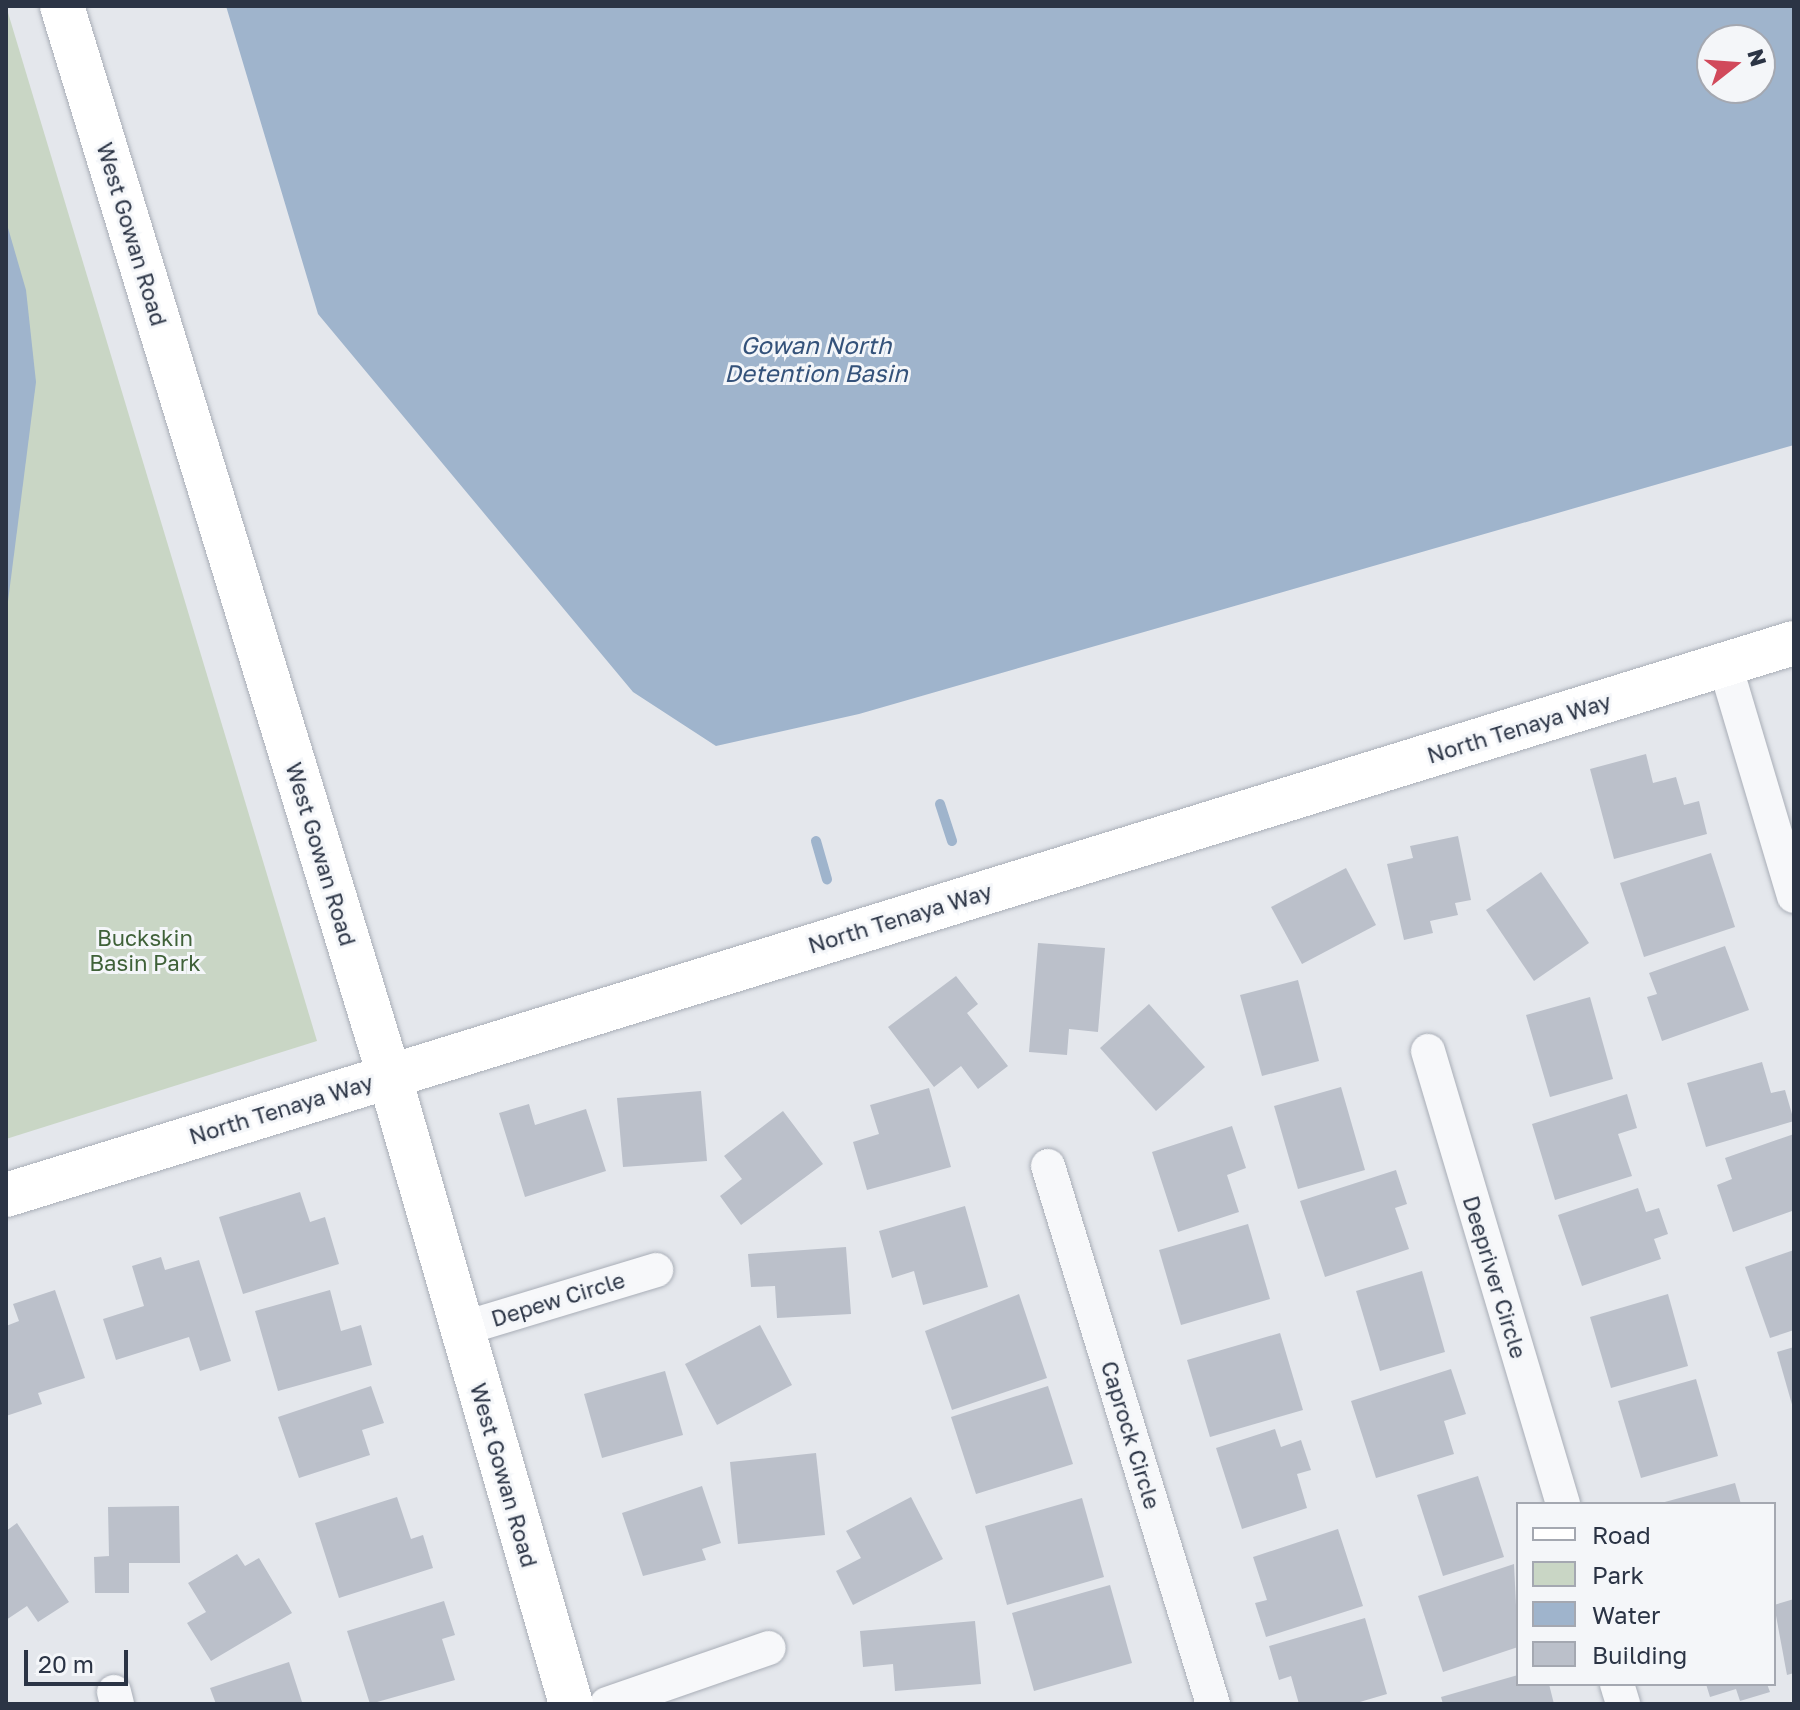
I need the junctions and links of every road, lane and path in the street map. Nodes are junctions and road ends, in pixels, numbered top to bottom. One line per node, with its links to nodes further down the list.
1 (62, 6): 6 (main road, West Gowan Road)
2 (1794, 643): 3 (main road, North Tenaya Way)
3 (1725, 665): 4 (street); 6 (main road, North Tenaya Way)
4 (1794, 896)
5 (1428, 1051): 11 (street, Deepriver Circle)
6 (389, 1075): 8 (main road, North Tenaya Way); 10 (main road, West Gowan Road)
7 (1048, 1166): 15 (street, Caprock Circle)
8 (6, 1195)
9 (656, 1270): 10 (street, Depew Circle)
10 (461, 1329): 13 (main road, West Gowan Road)
11 (1562, 1502)
12 (769, 1648): 14 (street)
13 (571, 1704)
14 (607, 1704)
15 (1213, 1704)

